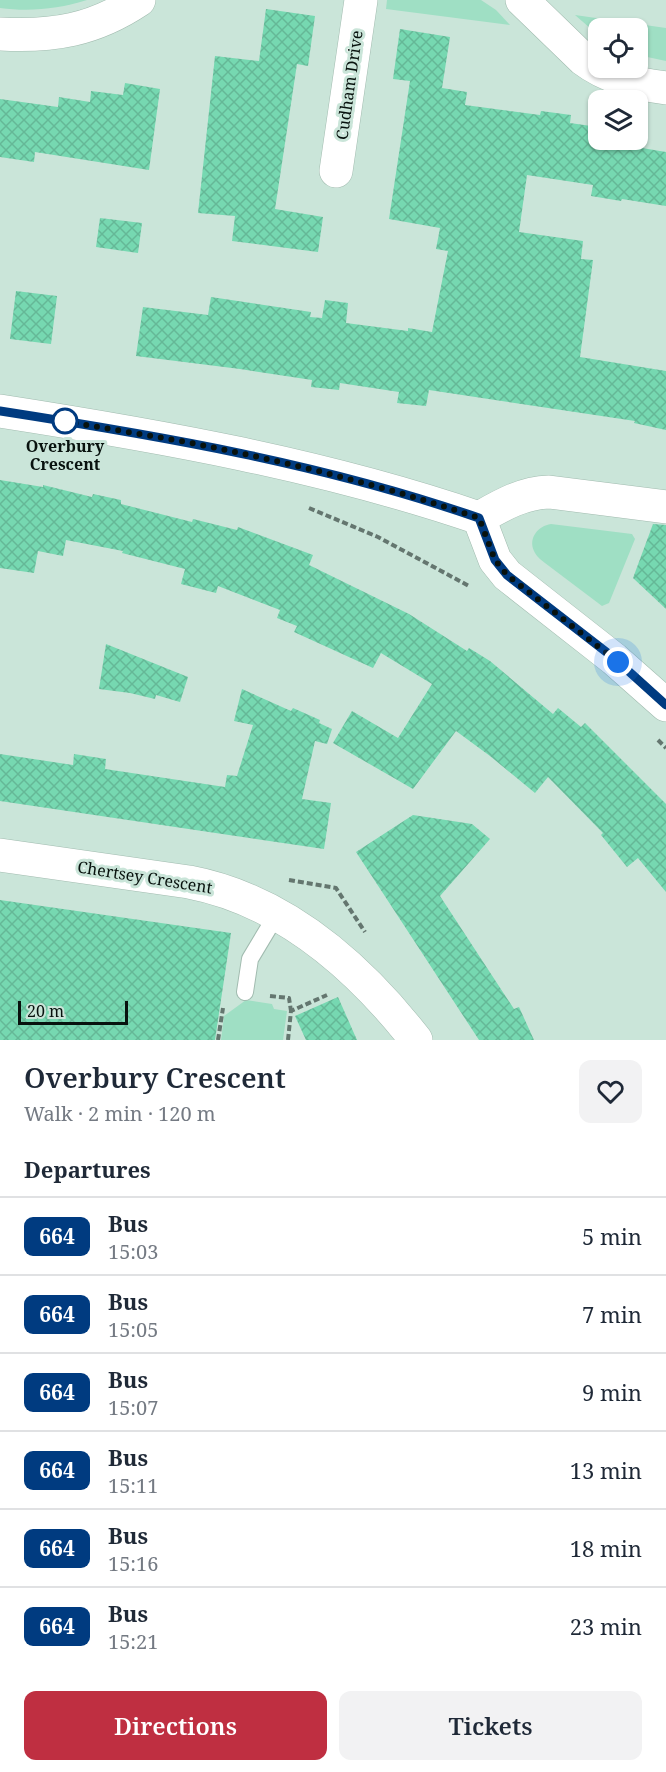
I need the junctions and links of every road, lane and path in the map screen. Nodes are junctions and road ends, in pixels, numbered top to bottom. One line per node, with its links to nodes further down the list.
1 (139, 0): 4 (street)
2 (361, 0): 6 (street, Cudham Drive)
3 (522, 0): 5 (street)
4 (0, 34)
5 (666, 88)
6 (336, 171)
7 (0, 411): 10 (street)
8 (302, 506): 11 (path)
9 (666, 507): 10 (street)
10 (479, 518): 12 (street)
11 (469, 586)
12 (666, 705)
13 (656, 738): 14 (path)
14 (666, 748)
15 (0, 855): 16 (street, Chertsey Crescent)
16 (277, 914): 17 (street, Chertsey Crescent); 18 (lane)
17 (360, 977): 19 (path); 20 (street, Chertsey Crescent)
18 (245, 992)
19 (288, 1040)
20 (416, 1040)

